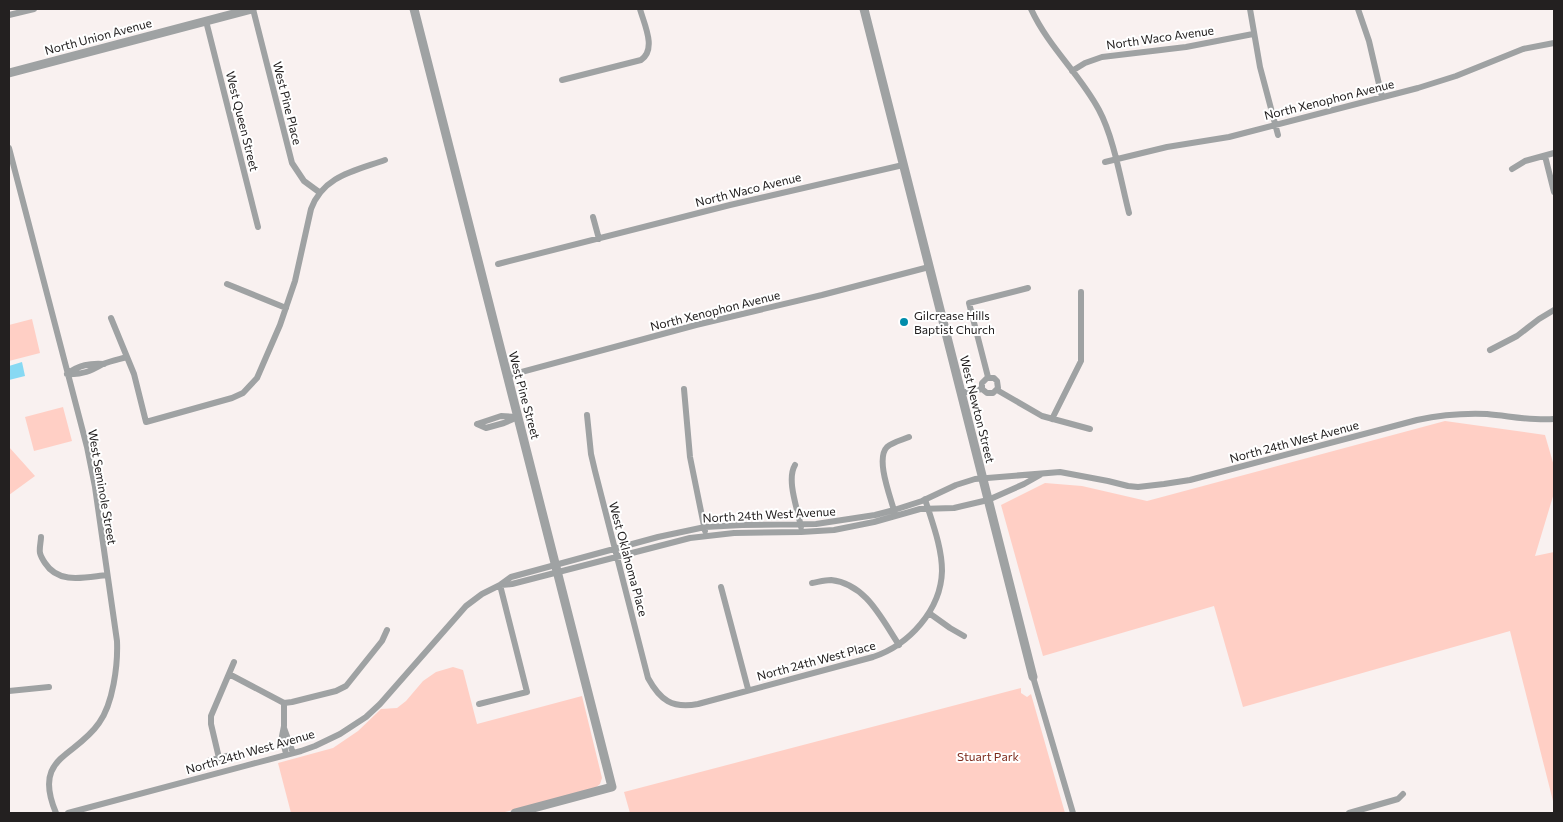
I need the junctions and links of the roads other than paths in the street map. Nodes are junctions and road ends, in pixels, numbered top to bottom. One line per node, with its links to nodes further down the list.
1 (34, 9): 9 (street)
2 (253, 9): 10 (street, North Union Avenue); 27 (street, West Pine Place)
3 (414, 9): 44 (street, West Pine Street)
4 (640, 9): 15 (street)
5 (864, 9): 25 (street, West Newton Street)
6 (1031, 9): 13 (street)
7 (1250, 9): 11 (street)
8 (1358, 9): 16 (street)
9 (9, 16)
10 (206, 21): 14 (street, North Union Avenue); 31 (street, West Queen Street)
11 (1253, 34): 13 (street, North Waco Avenue); 17 (street)
12 (1554, 43): 16 (street, North Xenophon Avenue)
13 (1072, 71): 22 (street)
14 (9, 73)
15 (562, 80)
16 (1382, 97): 17 (street, North Xenophon Avenue)
17 (1274, 125): 18 (street); 22 (street, North Xenophon Avenue)
18 (1278, 135)
19 (9, 148): 43 (street, West Seminole Street)
20 (1554, 153): 21 (street)
21 (1545, 156): 26 (street); 28 (street)
22 (1115, 159): 24 (street, North Xenophon Avenue); 29 (street)
23 (384, 160): 27 (street)
24 (1105, 162)
25 (903, 164): 32 (street, North Waco Avenue); 34 (street, West Newton Street)
26 (1512, 169)
27 (319, 192): 38 (street)
28 (1554, 192)
29 (1129, 213)
30 (593, 217): 32 (street)
31 (258, 227)
32 (599, 239): 33 (street, North Waco Avenue)
33 (498, 264)
34 (929, 267): 44 (street, North Xenophon Avenue); 49 (street, West Newton Street)
35 (227, 284): 38 (street)
36 (1028, 288): 45 (street)
37 (1081, 292): 52 (street)
38 (286, 308): 42 (street)
39 (1554, 310): 41 (street)
40 (111, 318): 42 (street)
41 (1490, 350)
42 (127, 357): 43 (street)
43 (67, 374): 70 (street, West Seminole Street)
44 (507, 376): 51 (street, West Pine Street)
45 (988, 377): 47 (street); 48 (street)
46 (684, 389): 63 (street)
47 (982, 389): 48 (street); 49 (street)
48 (997, 390): 52 (street)
49 (961, 393): 58 (street, West Newton Street)
50 (587, 415): 67 (street, West Oklahoma Place)
51 (518, 417): 51 (street); 69 (street, West Pine Street)
52 (1052, 419): 54 (street)
53 (1554, 419): 57 (street, North 24th West Avenue)
54 (1090, 429)
55 (909, 437): 62 (street)
56 (795, 465): 64 (street)
57 (1041, 474): 58 (street, North 24th West Avenue); 60 (street, North 24th West Avenue)
58 (982, 478): 59 (street, North 24th West Avenue); 60 (street, West Newton Street)
59 (925, 499): 61 (street, North 24th West Place); 62 (street, North 24th West Avenue)
60 (988, 500): 61 (street, North 24th West Avenue); 80 (street, West Newton Street)
61 (928, 508): 62 (street, North 24th West Avenue); 74 (street, North 24th West Place)
62 (894, 513): 64 (street, North 24th West Avenue)
63 (705, 528): 64 (street, North 24th West Avenue); 65 (street); 67 (street, North 24th West Avenue)
64 (801, 529): 65 (street, North 24th West Avenue)
65 (706, 536): 68 (street, North 24th West Avenue)
66 (41, 537): 70 (street)
67 (614, 549): 68 (street, West Oklahoma Place); 69 (street, North 24th West Avenue)
68 (617, 557): 69 (street, North 24th West Avenue); 84 (street, West Oklahoma Place)
69 (556, 569): 72 (street, North 24th West Avenue); 96 (street, West Pine Street)
70 (107, 575): 94 (street, West Seminole Street)
71 (812, 583): 77 (street)
72 (500, 585): 86 (street); 88 (street, North 24th West Avenue)
73 (721, 587): 82 (street)
74 (929, 613): 76 (street); 77 (street, North 24th West Place)
75 (387, 630): 85 (street)
76 (964, 636)
77 (899, 645): 82 (street, North 24th West Place)
78 (234, 662): 79 (street)
79 (229, 674): 85 (street); 91 (street)
80 (1033, 677): 97 (street, West Newton Street)
81 (49, 687): 83 (street)
82 (748, 690): 84 (street, North 24th West Place)
83 (9, 691)
84 (666, 701)
85 (284, 703): 87 (street)
86 (479, 704)
87 (284, 726): 88 (street); 89 (street)
88 (293, 752): 89 (street, North 24th West Avenue)
89 (286, 754): 95 (street, North 24th West Avenue)
90 (231, 755): 91 (street)
91 (220, 758): 92 (street)
92 (208, 761)
93 (1403, 794): 98 (street)
94 (56, 813)
95 (68, 813)
96 (514, 813)
97 (1073, 813)
98 (1349, 813)

